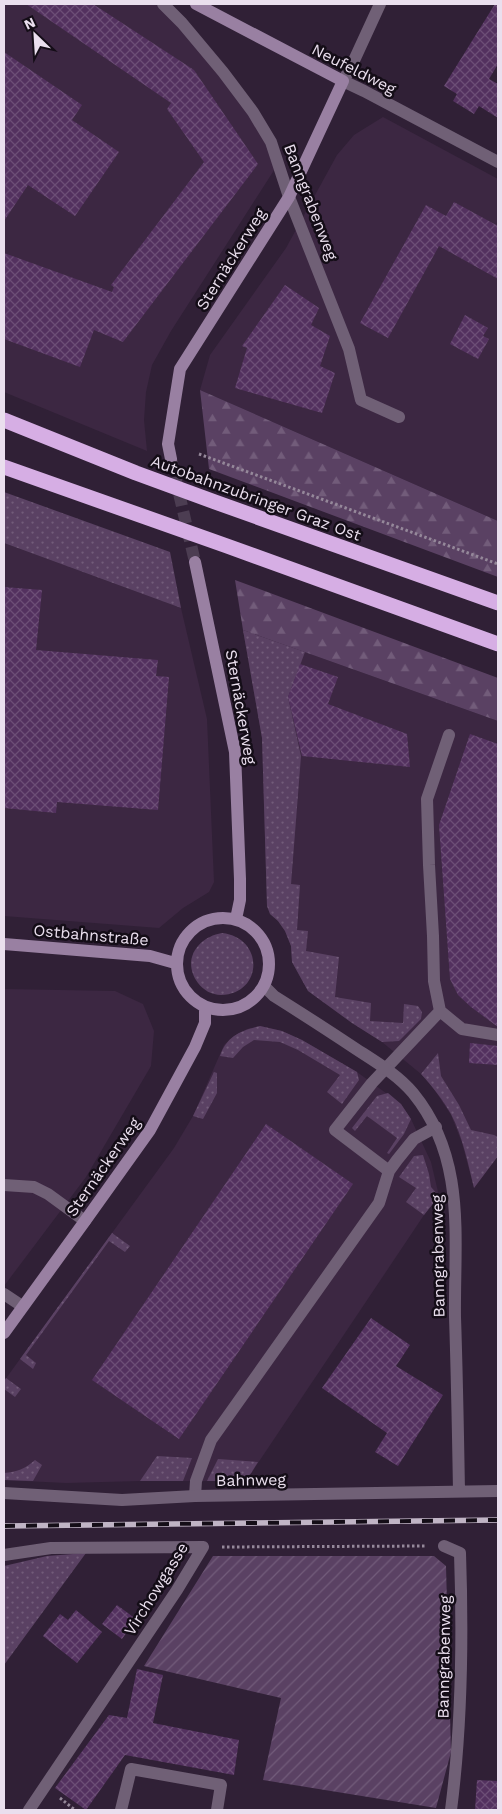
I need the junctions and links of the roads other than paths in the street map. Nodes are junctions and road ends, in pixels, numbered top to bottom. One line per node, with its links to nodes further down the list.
1 (164, 4): 6 (street, Banngrabenweg)
2 (196, 4): 4 (street, Neufeldweg)
3 (380, 4): 4 (street)
4 (343, 81): 5 (street, Neufeldweg); 6 (street, Sternäckerweg)
5 (498, 162)
6 (289, 197): 7 (street, Banngrabenweg); 9 (street, Sternäckerweg)
7 (399, 417)
8 (4, 420): 12 (highway, Autobahnzubringer Graz Ost)
9 (171, 459)
10 (4, 467): 13 (highway)
11 (195, 562): 15 (street, Sternäckerweg)
12 (498, 603)
13 (498, 644)
14 (450, 734): 20 (street)
15 (236, 919): 17 (street); 18 (street)
16 (4, 944): 17 (street, Ostbahnstraße)
17 (175, 963): 19 (street)
18 (264, 986): 19 (street); 22 (street, Banngrabenweg)
19 (206, 1008): 26 (street, Sternäckerweg)
20 (440, 1011): 21 (street); 22 (street)
21 (498, 1035)
22 (385, 1069): 23 (street, Banngrabenweg); 24 (street)
23 (436, 1127): 24 (street); 30 (street, Banngrabenweg)
24 (388, 1171): 33 (street)
25 (4, 1185): 26 (street)
26 (85, 1221): 28 (street, Sternäckerweg)
27 (4, 1294): 28 (street)
28 (22, 1306): 29 (street, Sternäckerweg)
29 (4, 1332)
30 (459, 1491): 31 (street, Bahnweg); 33 (street, Bahnweg)
31 (498, 1491)
32 (4, 1494): 33 (street, Bahnweg)
33 (195, 1496)
34 (444, 1546): 39 (street, Banngrabenweg)
35 (4, 1555): 36 (street, Virchowgasse)
36 (29, 1810)
37 (121, 1810): 38 (street)
38 (217, 1810)
39 (451, 1810)

